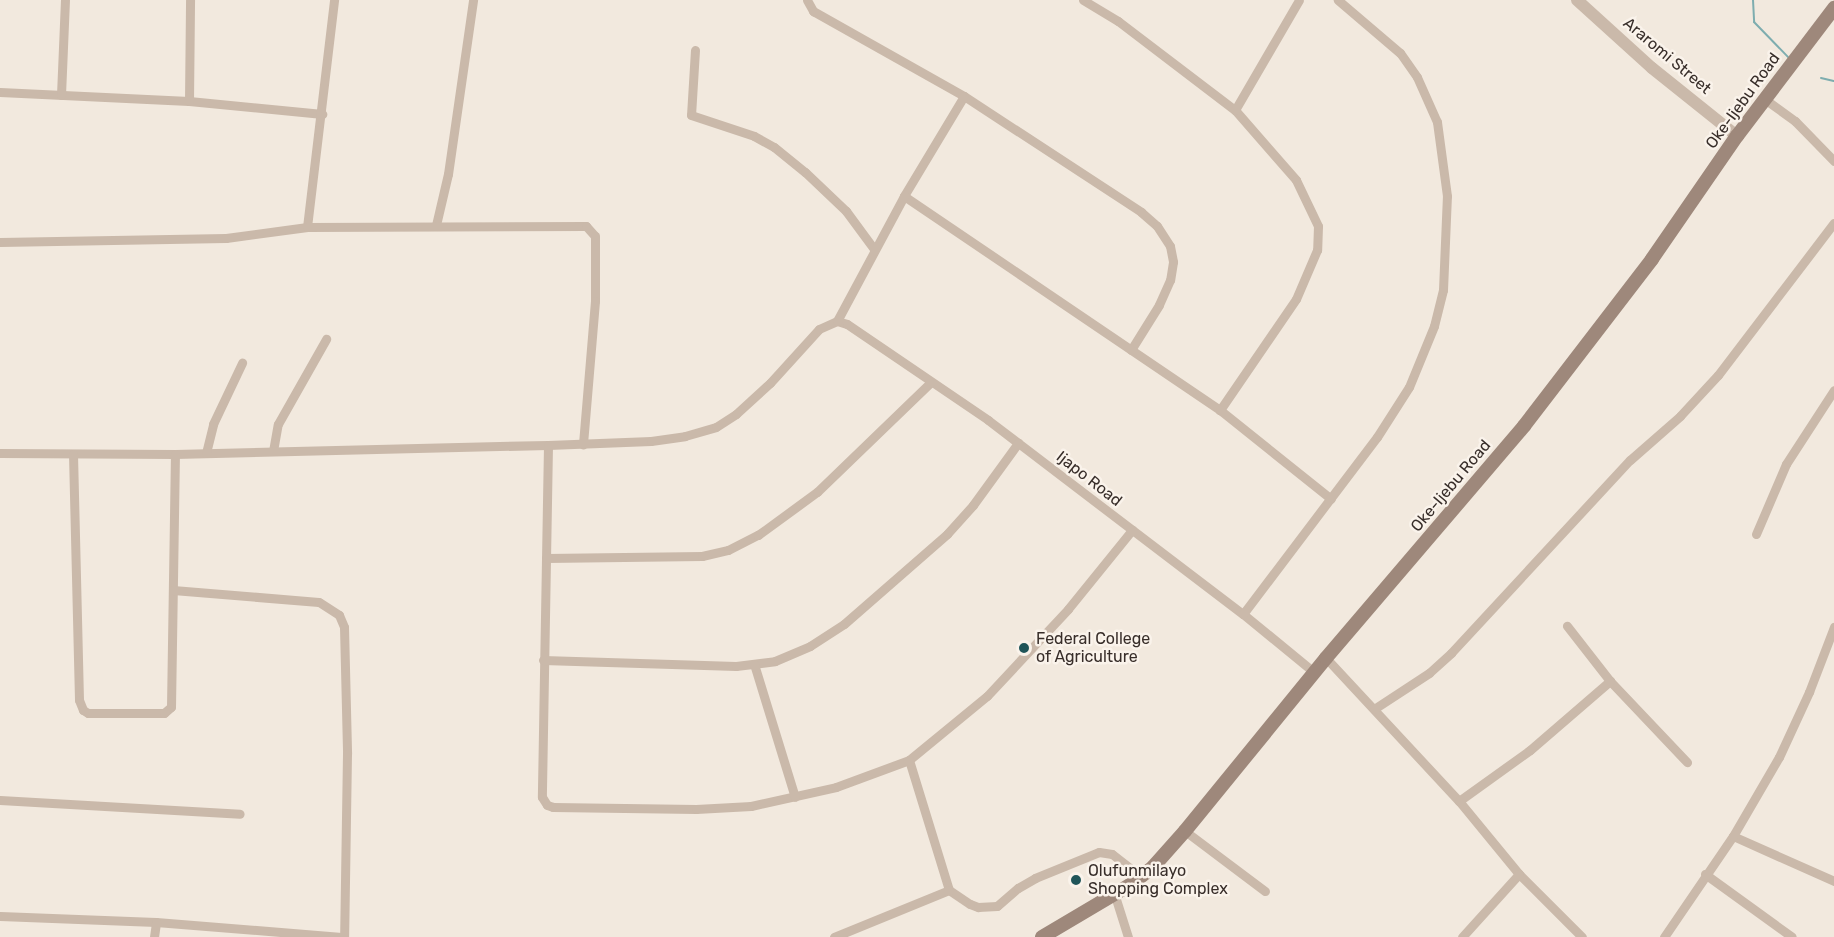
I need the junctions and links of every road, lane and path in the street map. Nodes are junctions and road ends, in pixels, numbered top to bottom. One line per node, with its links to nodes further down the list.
1 (65, 0): 13 (street)
2 (190, 0): 16 (street)
3 (334, 0): 18 (street)
4 (473, 0): 23 (street)
5 (807, 0): 14 (street)
6 (1083, 0): 17 (street)
7 (1299, 0): 17 (street)
8 (1338, 0): 42 (street)
9 (1577, 0): 19 (street, Araromi Street)
10 (1834, 8): 15 (main road, Oke-Ijebu Road)
11 (695, 50): 26 (street)
12 (0, 92): 13 (street)
13 (62, 95): 16 (street)
14 (964, 96): 21 (street); 29 (street)
15 (1766, 100): 19 (main road, Oke-Ijebu Road); 20 (street)
16 (189, 101): 18 (street)
17 (1235, 110): 33 (street)
18 (322, 114): 24 (street)
19 (1737, 136): 50 (main road, Oke-Ijebu Road)
20 (1834, 161)
21 (904, 196): 26 (street); 29 (street)
22 (1834, 223): 55 (street)
23 (436, 225): 24 (street); 35 (street)
24 (308, 227): 25 (street)
25 (0, 242)
26 (874, 249): 27 (street)
27 (837, 321): 31 (street, Ijapo Road); 35 (street)
28 (326, 339): 37 (street)
29 (1131, 350): 33 (street)
30 (242, 363): 39 (street)
31 (930, 383): 34 (street, Ijapo Road); 45 (street)
32 (1834, 390): 44 (street)
33 (1220, 410): 42 (street)
34 (1018, 443): 43 (street, Ijapo Road); 52 (street)
35 (583, 444): 36 (street)
36 (548, 445): 37 (street); 45 (street)
37 (273, 451): 39 (street)
38 (0, 453): 40 (street)
39 (206, 453): 41 (street)
40 (73, 454): 41 (street); 46 (street)
41 (175, 454): 46 (street)
42 (1331, 499): 47 (street)
43 (1132, 530): 47 (street, Ijapo Road); 56 (street)
44 (1756, 534)
45 (546, 558): 51 (street)
46 (173, 590): 74 (street)
47 (1243, 614): 53 (street, Ijapo Road)
48 (1567, 626): 54 (street)
49 (1834, 627): 63 (street)
50 (1326, 658): 53 (main road, Oke-Ijebu Road); 55 (street)
51 (543, 660): 52 (street); 58 (street)
52 (754, 664): 58 (street)
53 (1315, 673): 62 (main road, Oke-Ijebu Road)
54 (1610, 681): 57 (street); 60 (street)
55 (1374, 709): 60 (street)
56 (909, 760): 58 (street); 68 (street)
57 (1687, 762)
58 (795, 797)
59 (0, 800): 61 (street)
60 (1459, 801): 64 (street)
61 (240, 814)
62 (1185, 831): 66 (main road, Oke-Ijebu Road); 69 (street)
63 (1733, 836): 65 (street); 67 (street)
64 (1519, 874): 78 (street); 79 (street)
65 (1706, 874): 80 (street); 81 (street)
66 (1141, 877): 68 (street); 70 (main road, Oke-Ijebu Road)
67 (1834, 879)
68 (950, 890): 75 (street)
69 (1265, 891)
70 (1115, 896): 76 (main road, Oke-Ijebu Road); 77 (street)
71 (0, 916): 72 (street)
72 (156, 922): 73 (street); 74 (street)
73 (154, 937)
74 (342, 937)
75 (834, 937)
76 (1042, 937)
77 (1128, 937)
78 (1462, 937)
79 (1582, 937)
80 (1664, 937)
81 (1792, 937)

